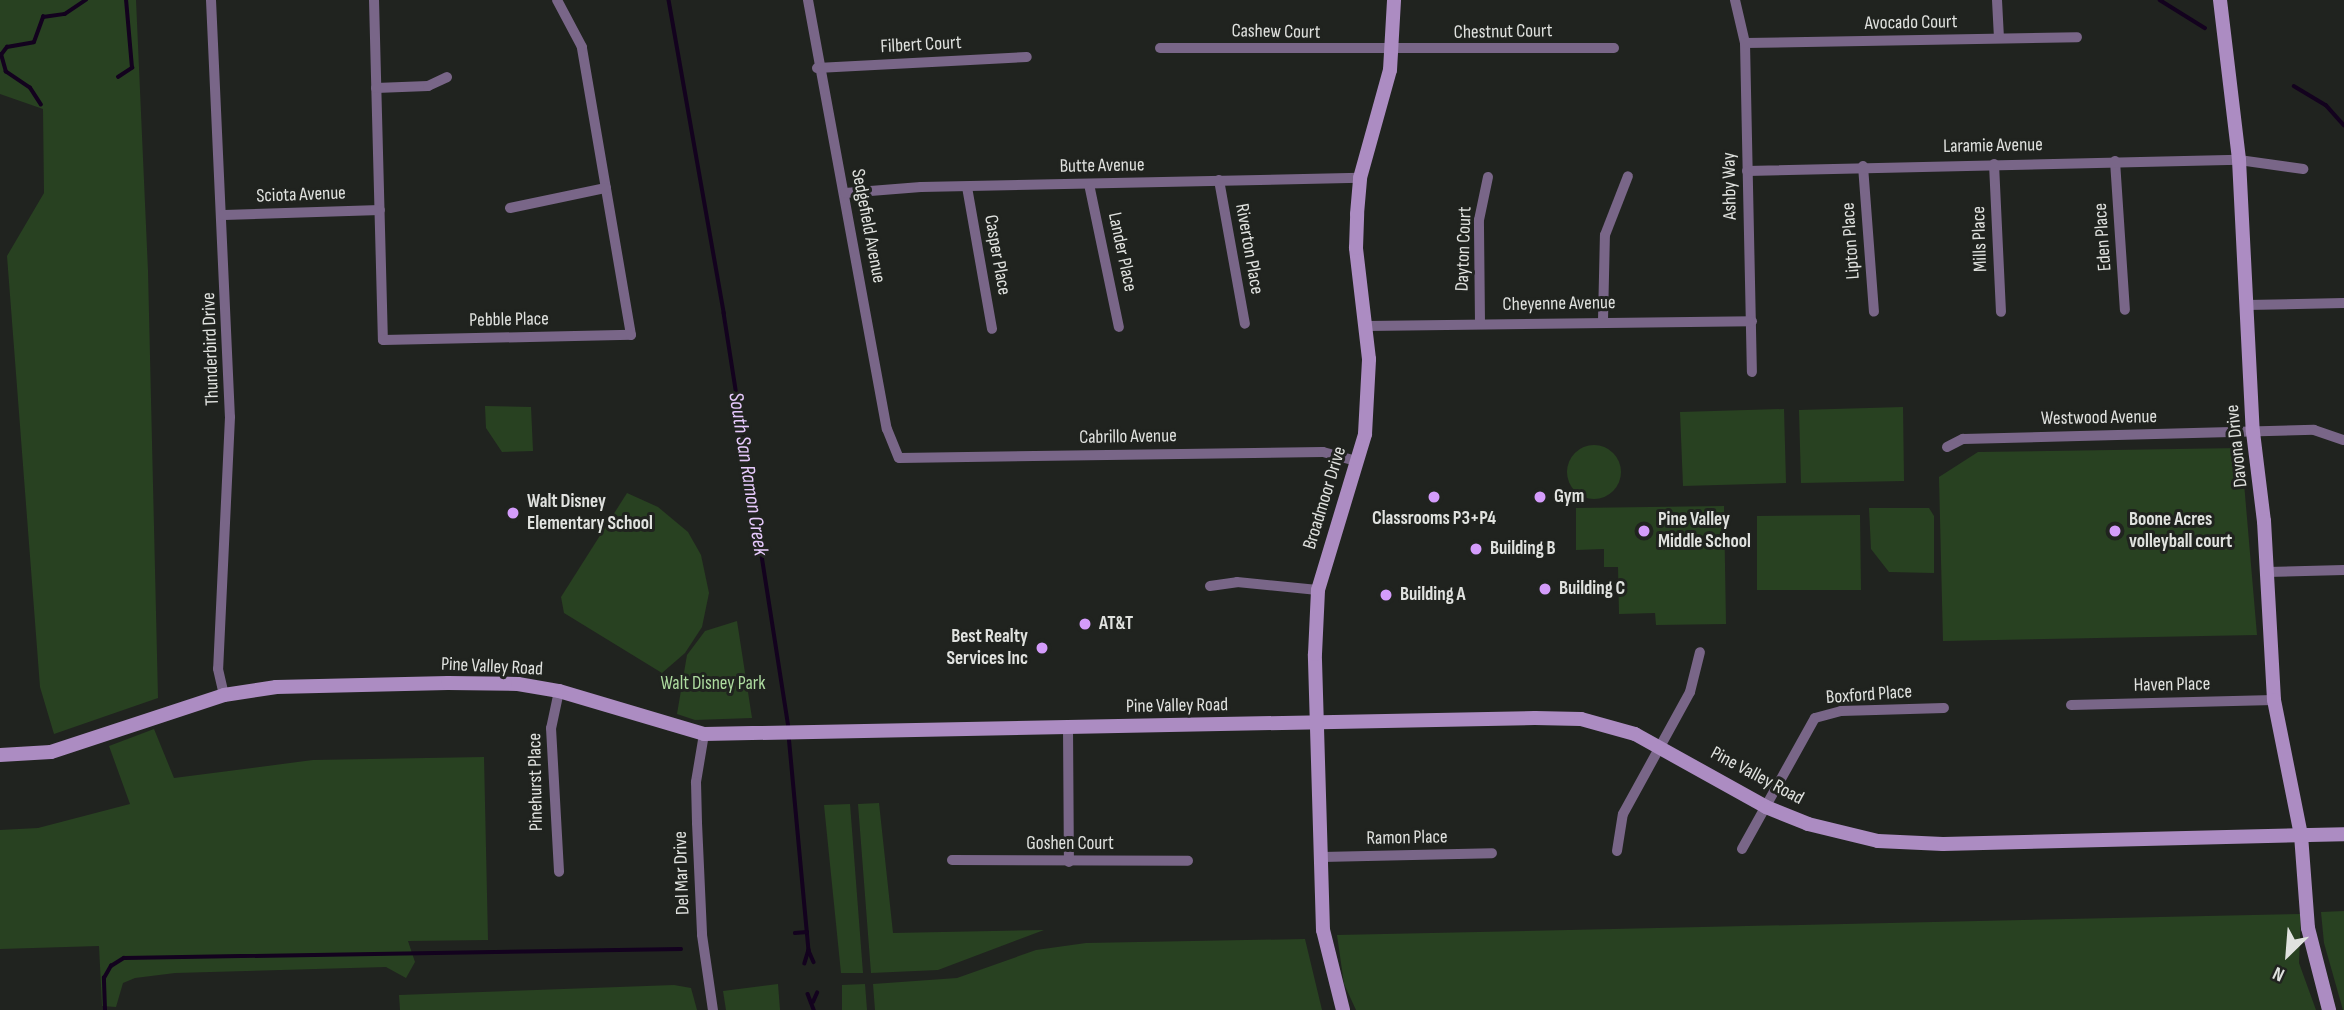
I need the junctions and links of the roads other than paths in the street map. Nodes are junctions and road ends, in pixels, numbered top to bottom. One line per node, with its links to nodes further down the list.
1 (211, 0): 35 (street, Thunderbird Drive)
2 (374, 0): 18 (street, Pebble Place)
3 (556, 0): 31 (street, Pebble Place)
4 (808, 0): 16 (street, Sedgefield Avenue)
5 (1394, 0): 14 (street, Broadmoor Drive)
6 (1735, 0): 11 (street, Ashby Way)
7 (1997, 0): 10 (street)
8 (2220, 0): 19 (street, Davona Drive)
9 (2077, 37): 10 (street, Avocado Court)
10 (1999, 38): 11 (street, Avocado Court)
11 (1745, 43): 24 (street, Ashby Way)
12 (1160, 48): 14 (street, Cashew Court)
13 (1614, 48): 14 (street, Chestnut Court)
14 (1392, 51): 27 (street, Broadmoor Drive)
15 (1027, 57): 16 (street, Filbert Court)
16 (817, 68): 32 (street, Sedgefield Avenue)
17 (447, 77): 18 (street)
18 (376, 88): 34 (street, Pebble Place)
19 (2239, 160): 20 (street, Laramie Avenue); 23 (street, Laramie Avenue); 37 (street, Davona Drive)
20 (2115, 161): 21 (street, Laramie Avenue); 38 (street, Eden Place)
21 (1994, 164): 22 (street, Laramie Avenue); 40 (street, Mills Place)
22 (1863, 166): 24 (street, Laramie Avenue); 39 (street, Lipton Place)
23 (2303, 169)
24 (1747, 171): 42 (street, Ashby Way)
25 (1628, 176): 41 (street)
26 (1488, 177): 43 (street, Dayton Court)
27 (1360, 178): 28 (street, Butte Avenue); 45 (street, Broadmoor Drive)
28 (1219, 180): 29 (street, Butte Avenue); 44 (street, Riverton Place)
29 (1089, 184): 30 (street, Butte Avenue); 46 (street, Lander Place)
30 (967, 187): 32 (street, Butte Avenue); 47 (street, Casper Place)
31 (606, 188): 33 (street); 34 (street, Pebble Place)
32 (845, 193): 52 (street, Sedgefield Avenue)
33 (510, 208)
34 (380, 210): 35 (street, Sciota Avenue)
35 (224, 215): 60 (street, Thunderbird Drive)
36 (2344, 303): 37 (street)
37 (2247, 305): 49 (street, Davona Drive)
38 (2125, 310)
39 (1874, 312)
40 (2001, 312)
41 (1603, 320): 42 (street, Cheyenne Avenue); 43 (street, Cheyenne Avenue)
42 (1752, 321): 48 (street, Ashby Way)
43 (1480, 323): 45 (street, Cheyenne Avenue)
44 (1245, 324)
45 (1367, 326): 53 (street, Broadmoor Drive)
46 (1119, 327)
47 (992, 328)
48 (1752, 372)
49 (2253, 432): 50 (street, Westwood Avenue); 51 (street, Westwood Avenue); 55 (street, Davona Drive)
50 (2343, 440)
51 (1947, 447)
52 (899, 458): 53 (street, Cabrillo Avenue)
53 (1357, 461): 57 (street, Broadmoor Drive)
54 (2344, 570): 55 (street)
55 (2267, 572): 61 (street, Davona Drive)
56 (1210, 586): 57 (street)
57 (1318, 590): 64 (street, Broadmoor Drive)
58 (1700, 652): 67 (street)
59 (559, 691): 60 (street, Pine Valley Road); 66 (street, Pine Valley Road); 79 (street, Pinehurst Place)
60 (224, 695): 68 (street, Pine Valley Road)
61 (2273, 700): 62 (street, Haven Place); 71 (street, Davona Drive)
62 (2071, 705)
63 (1944, 708): 69 (street, Boxford Place)
64 (1320, 723): 65 (street, Pine Valley Road); 67 (street, Pine Valley Road); 75 (street, Broadmoor Drive)
65 (1068, 728): 66 (street, Pine Valley Road); 78 (street)
66 (704, 734): 80 (street, Del Mar Drive)
67 (1659, 745): 69 (street, Pine Valley Road); 73 (street)
68 (0, 755)
69 (1766, 807): 71 (street, Pine Valley Road); 72 (street)
70 (2344, 834): 71 (street, Pine Valley Road)
71 (2301, 835): 82 (street, Davona Drive)
72 (1742, 849)
73 (1617, 851)
74 (1492, 853): 75 (street, Ramon Place)
75 (1322, 857): 81 (street, Broadmoor Drive)
76 (952, 860): 78 (street, Goshen Court)
77 (1188, 861): 78 (street, Goshen Court)
78 (1069, 862)
79 (559, 872)
80 (713, 1010)
81 (1343, 1010)
82 (2329, 1010)

